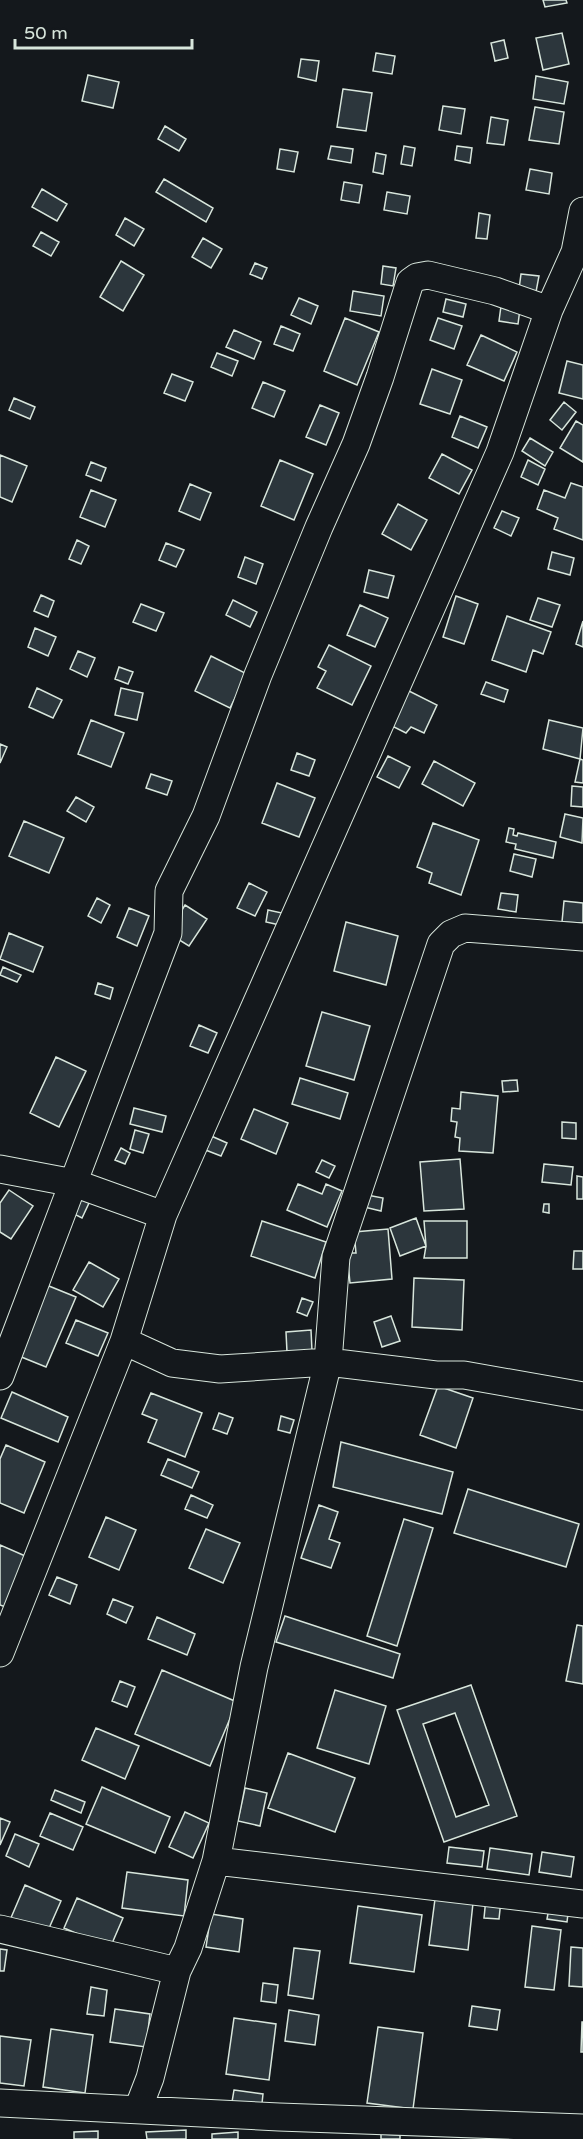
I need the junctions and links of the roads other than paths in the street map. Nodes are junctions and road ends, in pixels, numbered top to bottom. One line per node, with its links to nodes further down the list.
1 (583, 211): 2 (street)
2 (549, 310): 5 (street); 6 (street)
3 (583, 937): 8 (street)
4 (0, 1169): 5 (street)
5 (74, 1183): 6 (street); 9 (street)
6 (163, 1215): 7 (street)
7 (124, 1341): 8 (street); 11 (street)
8 (328, 1362): 10 (street); 12 (street)
9 (0, 1376)
10 (583, 1396)
11 (0, 1653)
12 (216, 1861): 13 (street); 15 (street)
13 (583, 1904)
14 (0, 1929): 15 (street)
15 (177, 1971): 17 (street)
16 (0, 2103): 17 (street)
17 (138, 2109): 18 (street)
18 (583, 2128)

